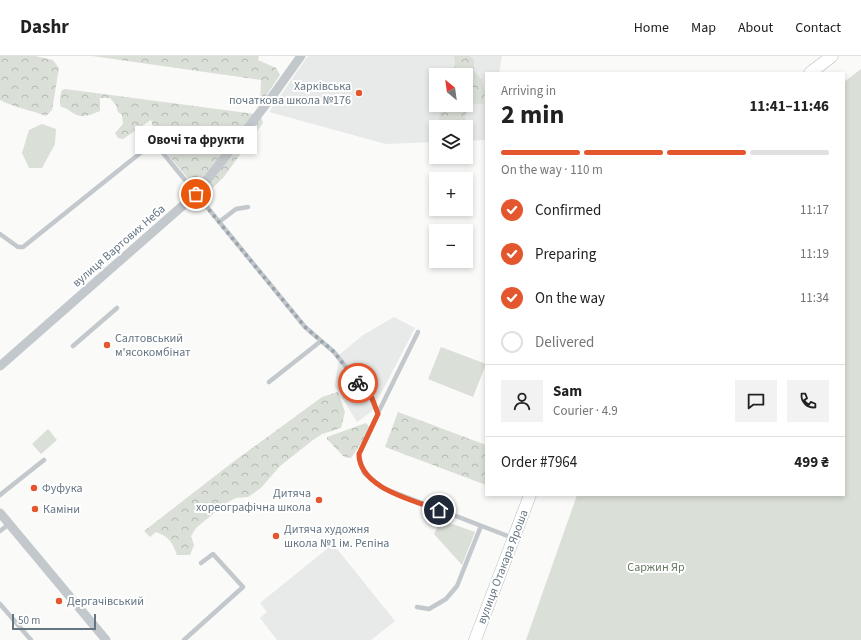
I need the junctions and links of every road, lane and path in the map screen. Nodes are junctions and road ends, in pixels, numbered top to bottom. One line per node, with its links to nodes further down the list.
1 (301, 56): 4 (street, вулиця Вартових Неба)
2 (832, 56): 3 (street)
3 (811, 72)
4 (196, 194): 6 (lane); 7 (lane); 12 (street, вулиця Вартових Неба)
5 (248, 207): 6 (lane)
6 (219, 222): 10 (lane)
7 (0, 234)
8 (117, 308): 11 (lane)
9 (418, 332): 14 (lane)
10 (321, 341): 13 (lane); 14 (lane)
11 (73, 346)
12 (0, 366)
13 (269, 382)
14 (378, 414): 20 (lane)
15 (44, 460): 16 (lane)
16 (0, 495)
17 (530, 496): 22 (street, вулиця Отакара Яроша)
18 (0, 513): 19 (street)
19 (9, 524): 21 (lane); 27 (street)
20 (481, 526): 22 (lane); 25 (lane)
21 (0, 531)
22 (513, 538): 29 (street, вулиця Отакара Яроша)
23 (201, 563): 28 (lane)
24 (1, 606): 26 (lane)
25 (417, 607)
26 (31, 640)
27 (106, 640)
28 (184, 640)
29 (475, 640)

